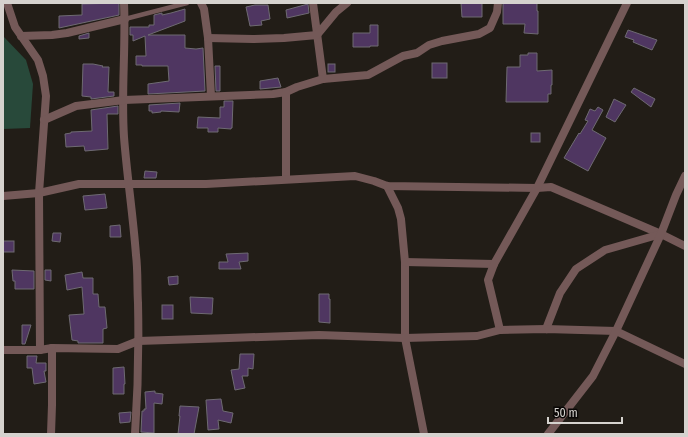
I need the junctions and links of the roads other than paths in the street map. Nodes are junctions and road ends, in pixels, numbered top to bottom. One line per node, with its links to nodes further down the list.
1 (6, 3): 11 (street)
2 (124, 3): 9 (street)
3 (187, 3): 9 (lane)
4 (201, 3): 12 (street)
5 (313, 3): 10 (street)
6 (347, 3): 10 (street)
7 (498, 3): 13 (street)
8 (627, 3): 22 (street)
9 (125, 19): 11 (street); 16 (street)
10 (317, 35): 12 (street); 13 (street)
11 (21, 36): 17 (street)
12 (208, 38): 15 (street)
13 (323, 79): 14 (street)
14 (286, 92): 15 (street); 19 (street)
15 (211, 96): 16 (street)
16 (124, 100): 17 (street); 20 (street)
17 (44, 120): 23 (street)
18 (685, 176): 25 (street)
19 (286, 179): 20 (street); 21 (street)
20 (128, 184): 23 (street); 33 (street)
21 (387, 186): 22 (street); 27 (street)
22 (537, 188): 25 (street); 28 (street)
23 (39, 193): 24 (street); 36 (street)
24 (3, 196)
25 (661, 234): 26 (street); 29 (street); 31 (street)
26 (685, 246)
27 (404, 262): 28 (street); 32 (street)
28 (494, 264): 30 (street)
29 (546, 329): 30 (street); 31 (street)
30 (500, 330): 32 (street)
31 (616, 331): 37 (street); 41 (street)
32 (406, 338): 33 (street); 40 (street)
33 (138, 341): 34 (street); 39 (street)
34 (52, 348): 36 (street); 38 (street)
35 (3, 350): 36 (street)
36 (40, 350)
37 (685, 364)
38 (51, 434)
39 (135, 434)
40 (424, 434)
41 (548, 434)

